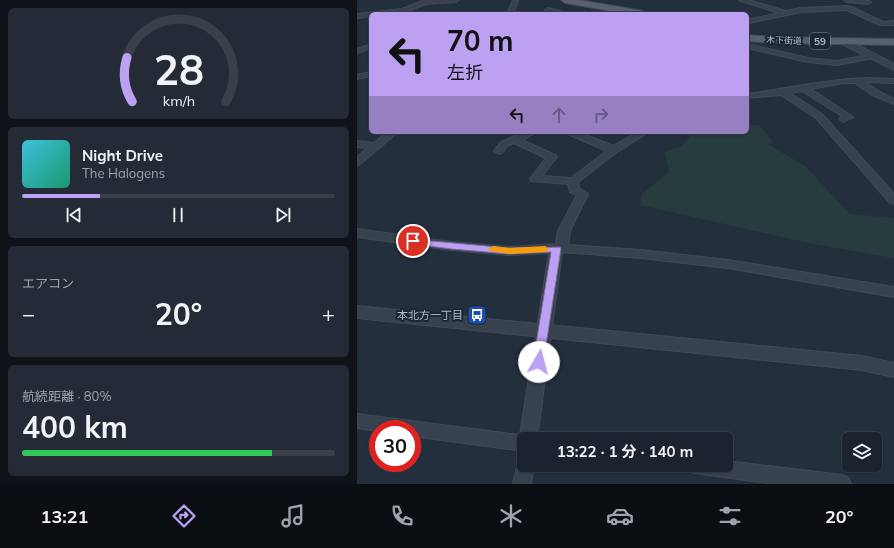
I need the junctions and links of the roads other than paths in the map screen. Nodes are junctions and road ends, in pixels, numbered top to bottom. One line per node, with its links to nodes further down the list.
1 (456, 0): 8 (street)
2 (514, 0): 9 (street)
3 (565, 0): 11 (main road)
4 (742, 0): 12 (street)
5 (847, 0): 6 (street)
6 (868, 2)
7 (548, 10): 10 (street)
8 (394, 12)
9 (511, 12)
10 (556, 12)
11 (632, 12)
12 (784, 13): 15 (street); 16 (street)
13 (369, 15): 14 (street)
14 (357, 16)
15 (749, 21)
16 (894, 23)
17 (749, 38): 18 (main road, 木下街道 / 59)
18 (843, 41): 19 (main road, 木下街道 / 59); 24 (street)
19 (894, 42)
20 (749, 46): 24 (street)
21 (369, 47): 22 (street)
22 (357, 51): 23 (street)
23 (369, 54)
24 (873, 56): 25 (street)
25 (894, 67)
26 (369, 75): 27 (street)
27 (357, 78)
28 (857, 80): 29 (street); 30 (street); 33 (street)
29 (894, 81)
30 (803, 88): 31 (street); 34 (street)
31 (783, 92): 32 (street); 46 (street)
32 (749, 96)
33 (894, 102)
34 (843, 119)
35 (390, 134): 41 (street)
36 (528, 134): 39 (street)
37 (576, 134): 42 (street)
38 (640, 134): 42 (street)
39 (515, 140): 43 (street); 45 (street)
40 (357, 144): 41 (street)
41 (375, 146): 44 (street)
42 (614, 150): 45 (street)
43 (499, 151)
44 (357, 162)
45 (573, 181): 48 (street)
46 (894, 201)
47 (357, 233): 48 (street)
48 (559, 248): 49 (street); 51 (street)
49 (894, 292)
50 (357, 312): 51 (street)
51 (543, 331): 52 (street); 54 (street)
52 (894, 370)
53 (357, 421): 55 (street)
54 (529, 432)
55 (517, 442)
56 (733, 470): 59 (street)
57 (524, 472): 58 (street)
58 (522, 484)
59 (842, 484)

